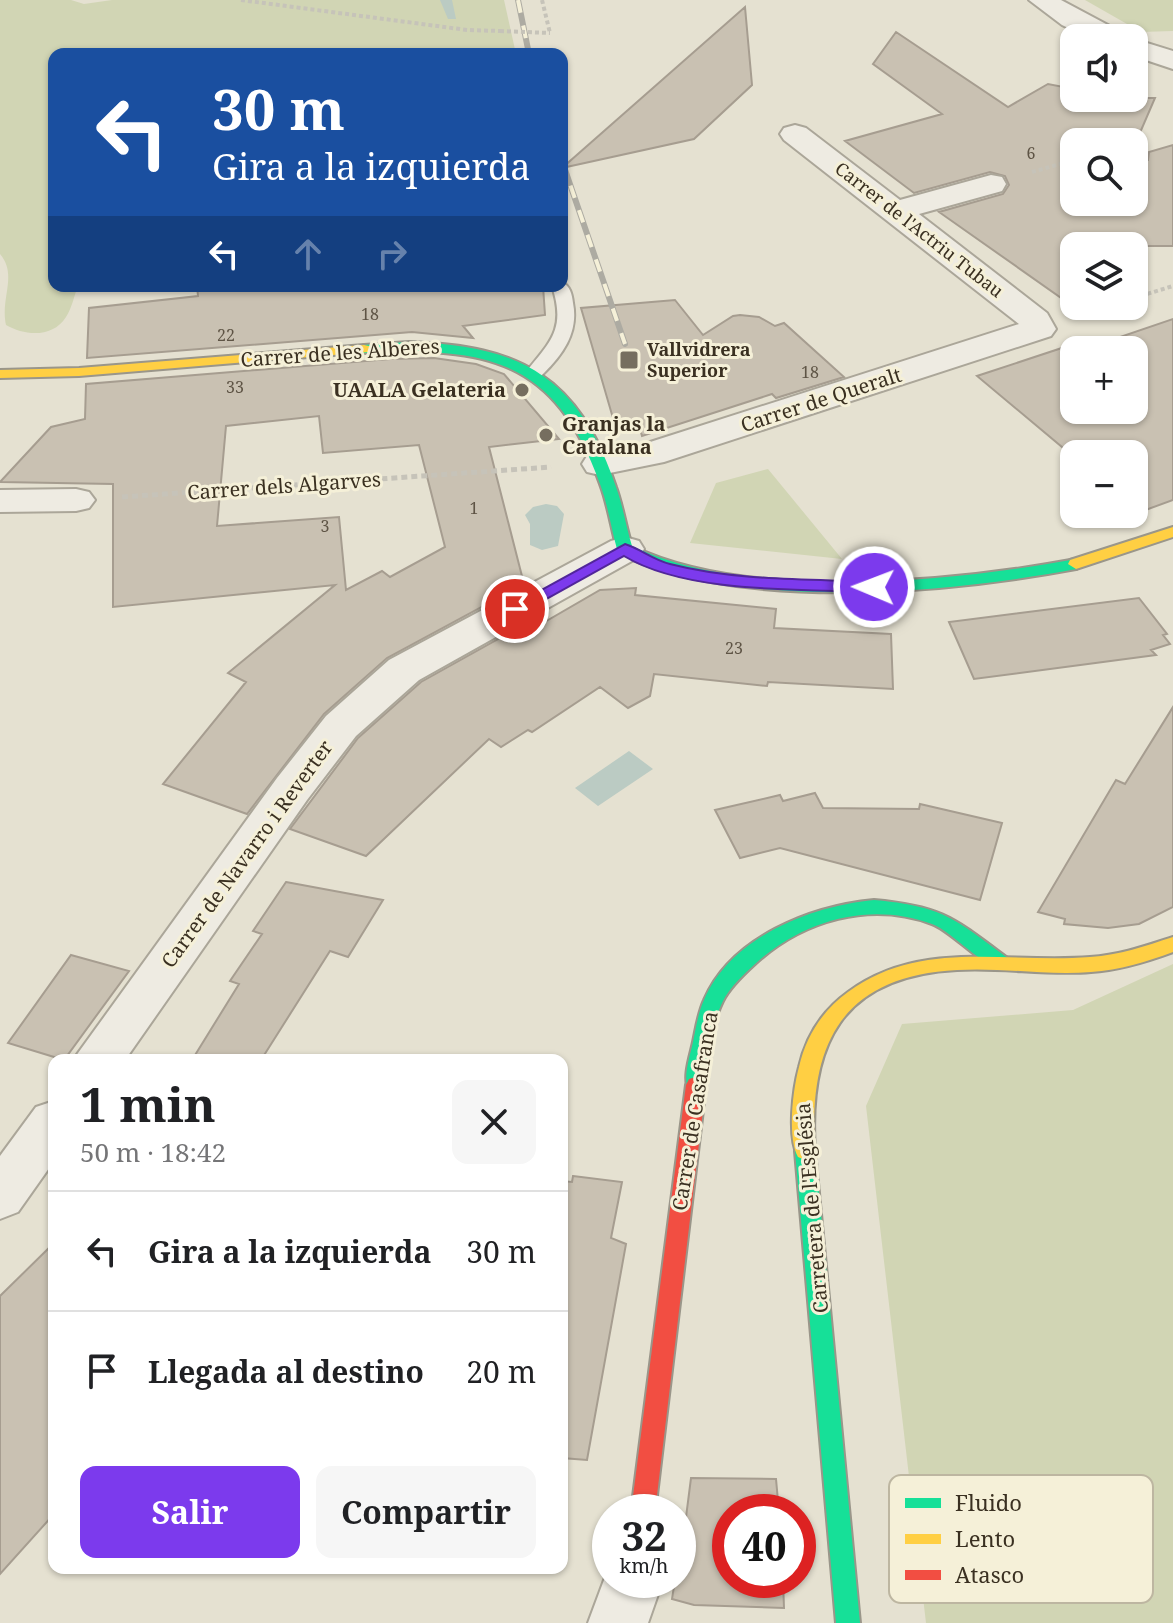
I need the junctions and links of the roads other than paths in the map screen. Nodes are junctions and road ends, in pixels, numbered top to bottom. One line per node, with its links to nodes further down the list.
1 (1043, 0): 2 (street)
2 (1082, 24)
3 (1148, 52): 4 (street)
4 (1173, 60)
5 (795, 134): 7 (street, Carrer de l'Actriu Tubau)
6 (991, 184): 7 (street)
7 (896, 211): 9 (street, Carrer de l'Actriu Tubau)
8 (561, 292): 10 (lane)
9 (1039, 329): 12 (street, Carrer de Queralt)
10 (535, 372): 11 (street, Carrer de les Alberes); 12 (street, Carrer de les Alberes)
11 (0, 374)
12 (600, 464): 16 (street, Carrer de les Alberes)
13 (76, 500): 14 (street)
14 (0, 501)
15 (1173, 532): 16 (street)
16 (625, 549): 19 (street, Carrer de Navarro i Reverter)
17 (1173, 944): 18 (street, Carretera de l'Església)
18 (1002, 964): 22 (street, Carrer de Casafranca); 25 (street, Carretera de l'Església)
19 (102, 1054)
20 (48, 1129): 21 (street)
21 (0, 1197)
22 (645, 1494)
23 (627, 1598): 24 (street)
24 (618, 1623)
25 (848, 1623)

